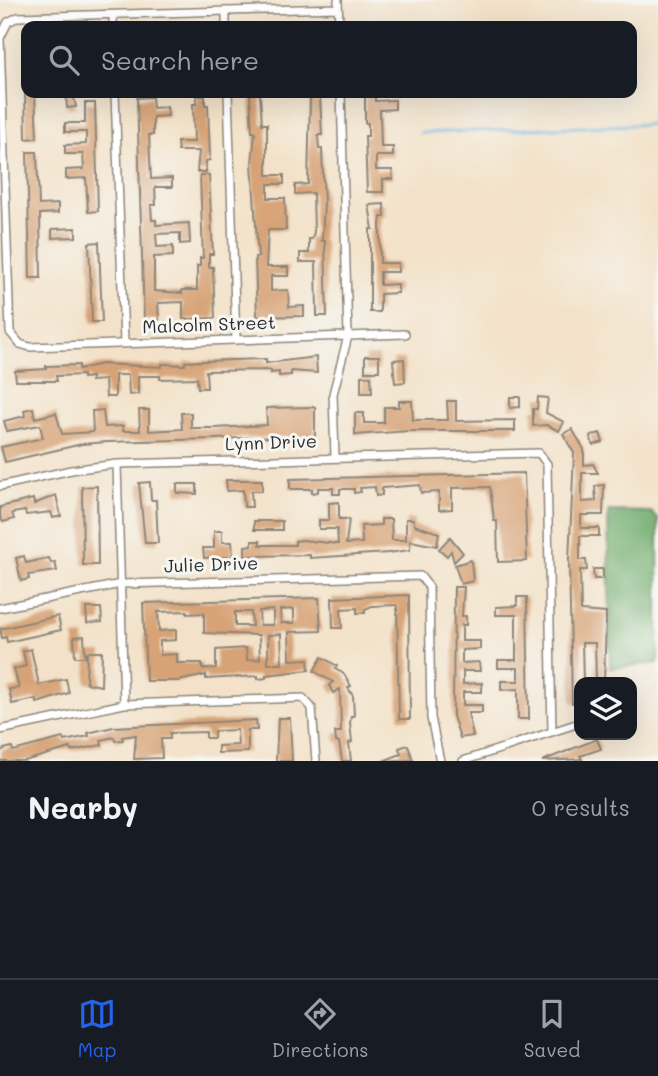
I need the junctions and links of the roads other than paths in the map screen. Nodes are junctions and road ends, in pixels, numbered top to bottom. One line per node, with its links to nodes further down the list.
1 (338, 4): 2 (street)
2 (226, 11): 3 (street); 5 (street)
3 (113, 15): 4 (street); 9 (street)
4 (113, 21)
5 (226, 21)
6 (115, 98): 13 (street)
7 (228, 98): 12 (street)
8 (341, 98): 11 (street)
9 (2, 159): 13 (street, Malcolm Street)
10 (405, 334): 11 (street, Malcolm Street)
11 (348, 336): 12 (street, Malcolm Street); 14 (street)
12 (236, 340): 13 (street, Malcolm Street)
13 (124, 343)
14 (335, 457): 15 (street, Lynn Drive); 22 (street, Lynn Drive)
15 (117, 464): 16 (street, Lynn Drive); 17 (street)
16 (0, 486)
17 (121, 584): 18 (street, Julie Drive); 19 (street); 24 (street, Julie Drive)
18 (0, 608)
19 (124, 704): 21 (street); 23 (street)
20 (574, 725): 22 (street)
21 (0, 730)
22 (552, 732): 25 (street)
23 (316, 761)
24 (440, 761)
25 (463, 761)

